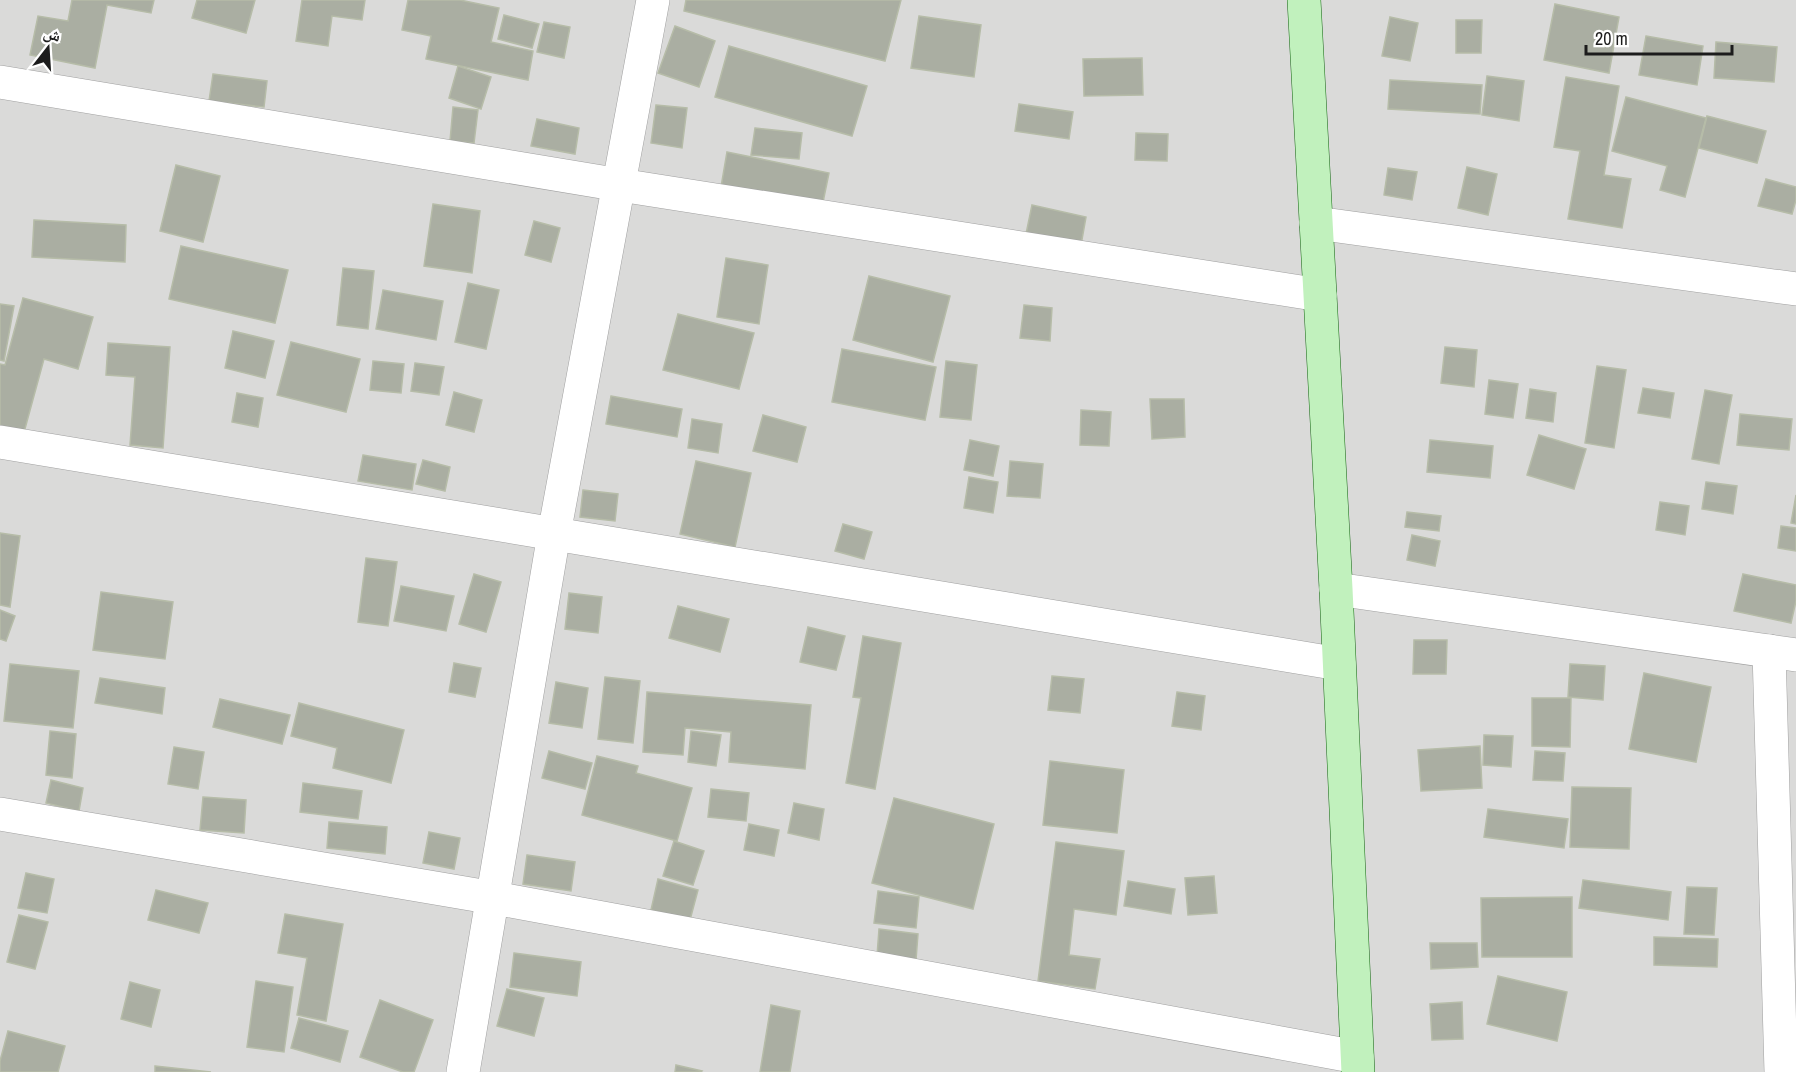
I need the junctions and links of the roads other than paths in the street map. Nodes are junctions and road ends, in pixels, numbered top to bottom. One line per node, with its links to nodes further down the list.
1 (653, 0): 4 (street)
2 (1304, 0): 5 (street)
3 (0, 82): 4 (street)
4 (620, 185): 7 (street); 9 (street)
5 (1316, 223): 6 (street); 7 (street)
6 (1796, 289)
7 (1320, 295): 10 (street)
8 (0, 442): 9 (street)
9 (554, 534): 12 (street); 14 (street)
10 (1336, 589): 11 (street); 12 (street)
11 (1782, 653): 15 (street)
12 (1338, 664): 16 (street)
13 (0, 814): 14 (street)
14 (494, 898): 16 (street); 17 (street)
15 (1788, 1037): 18 (street)
16 (1358, 1065)
17 (464, 1072)
18 (1781, 1072)

